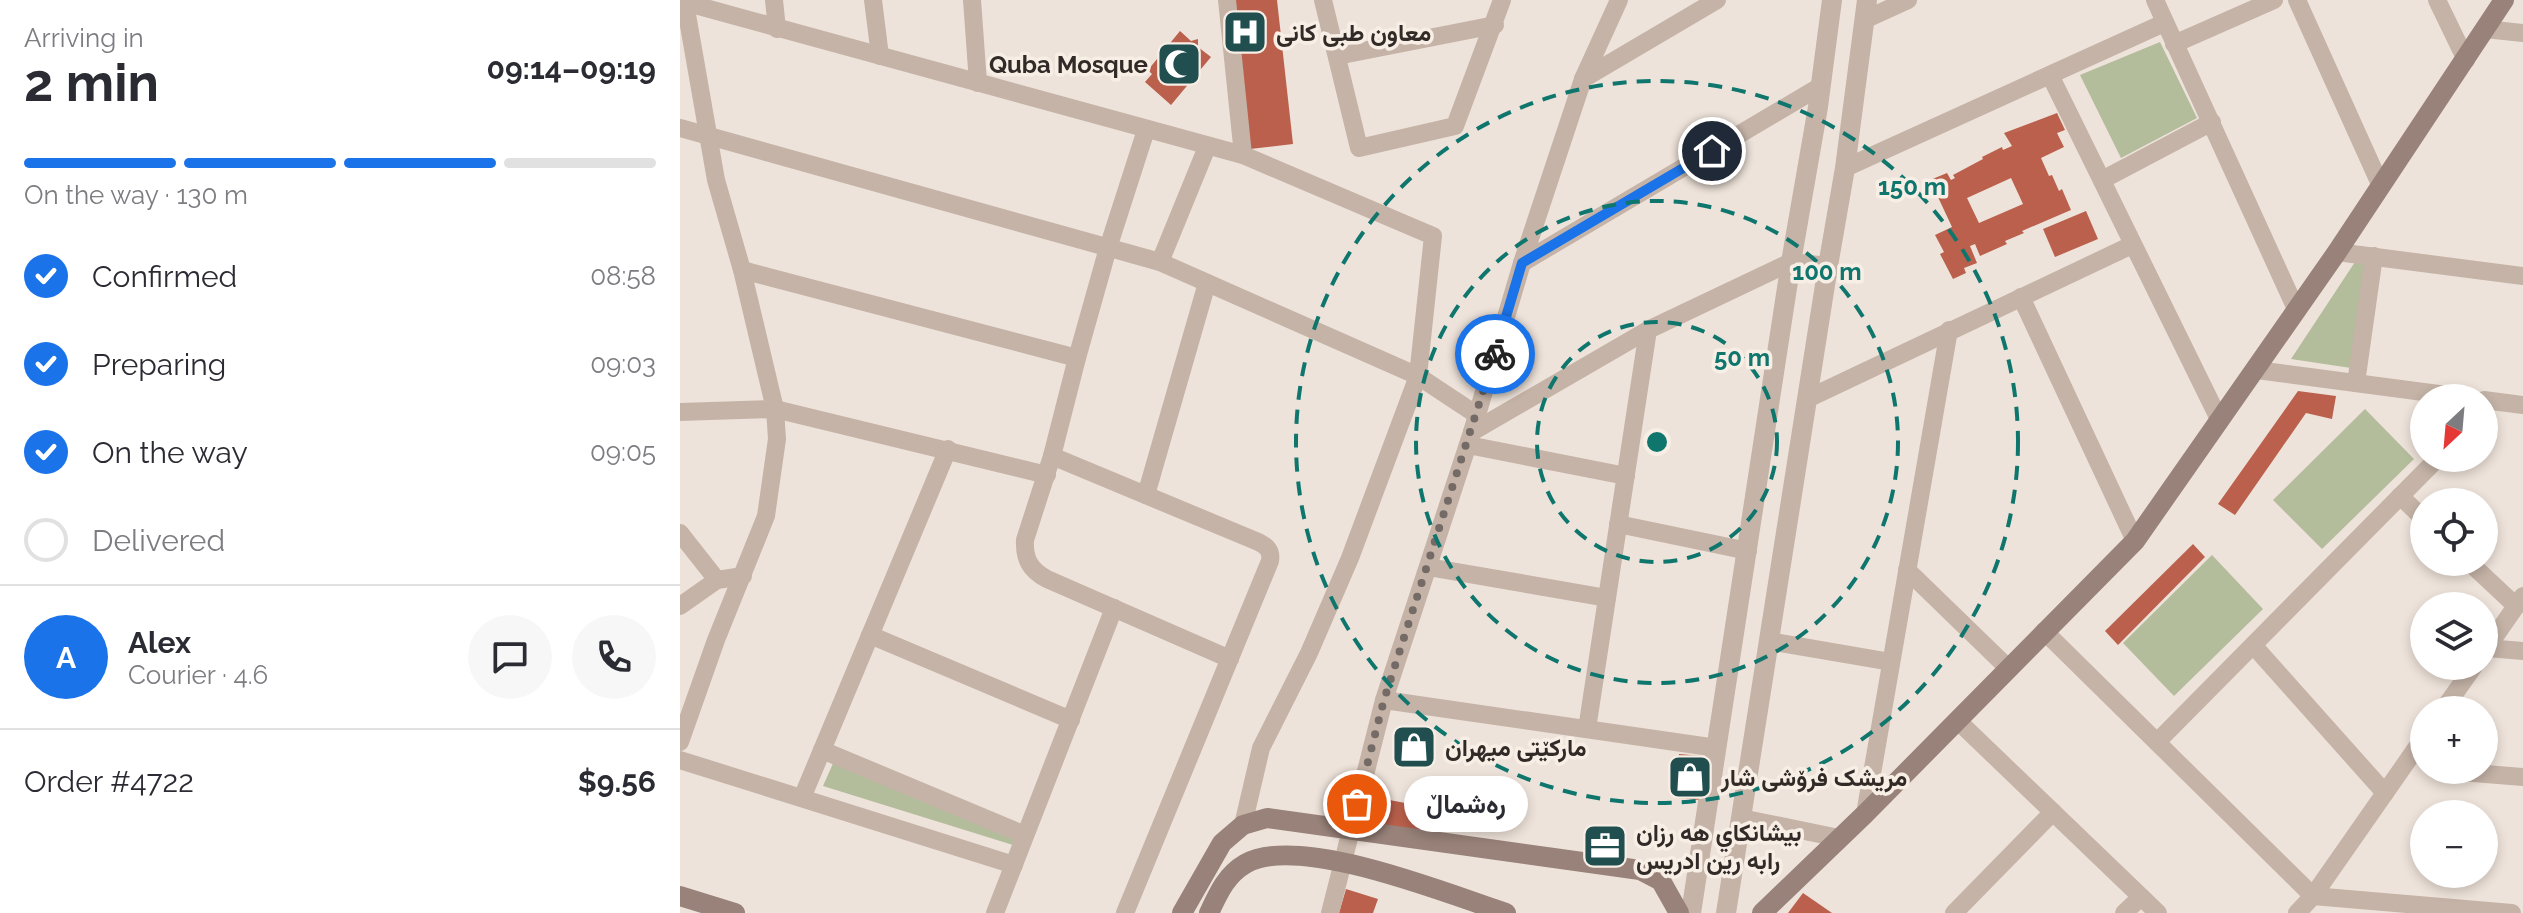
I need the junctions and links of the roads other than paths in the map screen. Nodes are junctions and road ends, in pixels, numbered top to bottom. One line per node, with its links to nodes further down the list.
1 (774, 0): 20 (street)
2 (873, 0): 24 (street)
3 (972, 0): 29 (street)
4 (1227, 0): 36 (street)
5 (1323, 0): 25 (street)
6 (1502, 0): 19 (street)
7 (1619, 0): 28 (street)
8 (1717, 0): 28 (street)
9 (1832, 0): 30 (street)
10 (1908, 0): 17 (street)
11 (2155, 0): 18 (street)
12 (2274, 0): 23 (street)
13 (2297, 0): 39 (street)
14 (2437, 0): 26 (street)
15 (2504, 0): 21 (main road)
16 (682, 2): 20 (street); 34 (street)
17 (1866, 10): 37 (street)
18 (2164, 23): 23 (street); 27 (street)
19 (1495, 25): 25 (street); 25 (street)
20 (777, 29): 24 (street)
21 (2485, 29): 22 (street); 26 (main road)
22 (2523, 33)
23 (2174, 44): 31 (street)
24 (880, 56): 29 (street)
25 (1337, 56)
26 (2466, 60): 39 (main road)
27 (2050, 75): 37 (street); 38 (street)
28 (1583, 79): 46 (street)
29 (978, 83): 33 (street)
30 (1821, 86): 45 (street); 46 (street)
31 (2212, 122): 38 (street); 52 (street)
32 (680, 128): 34 (street)
33 (1146, 130): 35 (street); 41 (street)
34 (709, 136): 41 (street); 48 (street)
35 (1207, 147): 36 (street); 44 (street)
36 (1243, 155): 57 (street)
37 (1845, 168): 47 (street)
38 (2102, 180): 40 (street)
39 (2380, 184): 42 (main road)
40 (2132, 245): 51 (street); 65 (street)
41 (1108, 248): 44 (street); 55 (street)
42 (2337, 252): 43 (street); 52 (main road)
43 (2374, 256): 49 (street); 58 (street)
44 (1160, 262): 50 (street)
45 (1791, 262): 47 (street); 53 (street); 78 (street)
46 (1522, 263): 66 (street)
47 (1828, 266): 60 (street)
48 (742, 270): 55 (street); 63 (street)
49 (2523, 276)
50 (1207, 283): 57 (street); 72 (street)
51 (2021, 297): 54 (street); 77 (street)
52 (2296, 309): 56 (main road)
53 (1648, 330): 66 (street); 71 (street)
54 (1949, 330): 60 (street); 80 (street)
55 (1077, 358): 68 (street)
56 (2257, 370): 58 (street); 65 (main road)
57 (1418, 376): 66 (street); 117 (street)
58 (2356, 383): 59 (street)
59 (2410, 390)
60 (1807, 399): 91 (street)
61 (2498, 404): 62 (street)
62 (2523, 405)
63 (775, 409): 64 (street); 67 (street); 81 (street)
64 (680, 412)
65 (2220, 421): 77 (main road)
66 (1472, 431): 71 (street); 79 (street)
67 (948, 449): 70 (street); 90 (street)
68 (1052, 456): 70 (street); 72 (street)
69 (2424, 472): 73 (street)
70 (1047, 475): 87 (street)
71 (1626, 476): 75 (street)
72 (1146, 495): 95 (street)
73 (2400, 496): 74 (street); 92 (street)
74 (2410, 506)
75 (1618, 524): 78 (street); 84 (street)
76 (680, 533): 83 (street)
77 (2135, 541): 88 (main road)
78 (1748, 551): 104 (street)
79 (1428, 567): 84 (street); 98 (street)
80 (1907, 570): 96 (street); 97 (street)
81 (743, 576): 83 (street); 102 (street)
82 (2487, 576): 85 (street)
83 (717, 580): 86 (street)
84 (1607, 598): 101 (street)
85 (2520, 601): 89 (street)
86 (680, 606)
87 (1114, 608): 95 (street); 99 (street)
88 (2044, 631): 97 (main road); 103 (street)
89 (2498, 632)
90 (870, 635): 99 (street); 105 (street)
91 (1769, 641): 96 (street); 116 (street)
92 (2253, 645): 103 (street); 112 (street)
93 (2498, 650): 94 (street)
94 (2523, 651)
95 (1230, 659): 129 (street)
96 (1891, 662): 115 (street)
97 (2008, 668): 100 (main road)
98 (1384, 700): 101 (street); 118 (street)
99 (1071, 720): 119 (street)
100 (1958, 721): 114 (street); 115 (main road)
101 (1587, 729): 104 (street)
102 (680, 742)
103 (2157, 742): 124 (street)
104 (1717, 748): 135 (street)
105 (822, 750): 113 (street); 119 (street)
106 (2410, 757): 108 (street)
107 (680, 760): 113 (street)
108 (2403, 767): 109 (street); 112 (street)
109 (2410, 768)
110 (2498, 775): 111 (street)
111 (2523, 777)
112 (2385, 793): 124 (street)
113 (802, 798): 122 (street)
114 (2053, 812): 125 (street); 138 (street)
115 (1865, 814): 120 (main road)
116 (1741, 818): 120 (street); 136 (street)
117 (1243, 825): 118 (main road); 130 (main road)
118 (1350, 830): 121 (street); 134 (main road)
119 (1025, 835): 122 (street)
120 (1839, 838): 137 (main road)
121 (1344, 864): 131 (main road); 132 (street); 133 (main road)
122 (1014, 865): 128 (street)
123 (680, 896): 127 (main road)
124 (2313, 896): 126 (street); 141 (street)
125 (2141, 897): 139 (street); 140 (street)
126 (2389, 908): 142 (street)
127 (735, 913)
128 (995, 913)
129 (1125, 913)
130 (1182, 913)
131 (1209, 913)
132 (1330, 913)
133 (1506, 913)
134 (1679, 913)
135 (1691, 913)
136 (1726, 913)
137 (1762, 913)
138 (1954, 913)
139 (2124, 913)
140 (2158, 913)
141 (2297, 913)
142 (2512, 913)

